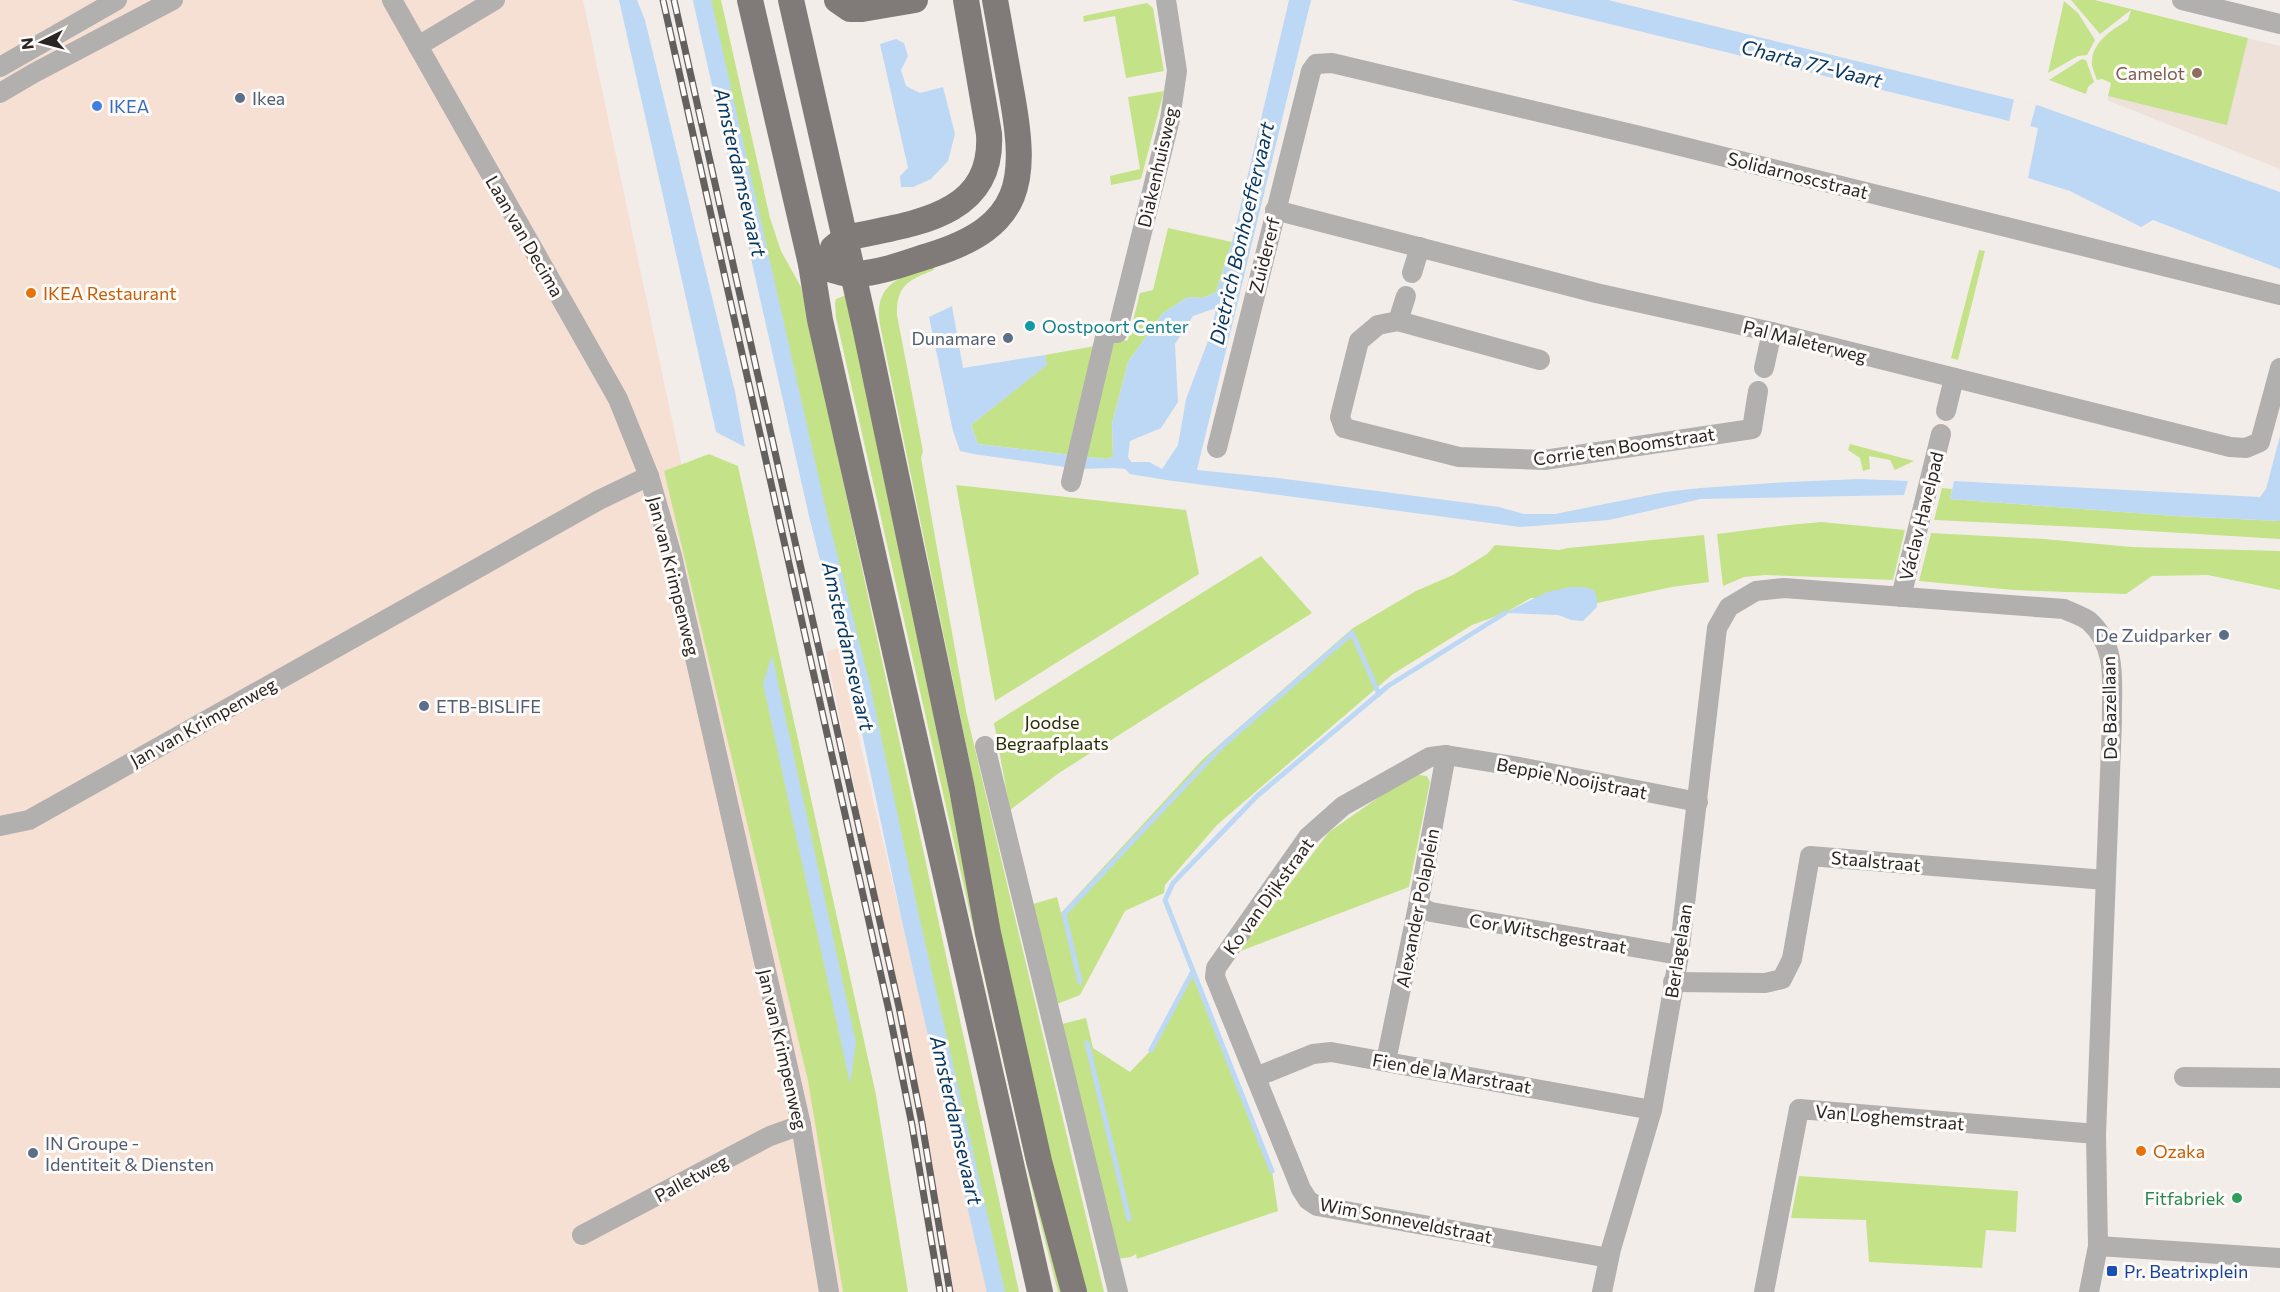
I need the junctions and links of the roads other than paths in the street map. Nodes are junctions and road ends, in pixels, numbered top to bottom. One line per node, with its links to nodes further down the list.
1 (117, 0): 16 (street)
2 (173, 0): 17 (street)
3 (392, 0): 14 (street, Laan van Decima)
4 (495, 0): 14 (street)
5 (750, 0): 21 (main road)
6 (791, 0): 19 (main road)
7 (837, 0): 8 (main road)
8 (915, 0)
9 (966, 0): 19 (main road)
10 (995, 0): 23 (main road)
11 (1166, 0): 37 (street, Diakenhuisweg)
12 (2182, 0): 13 (street)
13 (2280, 24)
14 (418, 46): 36 (street, Laan van Decima)
15 (1316, 64): 18 (street, Zuidererf); 24 (street, Solidarnoscstraat)
16 (0, 67)
17 (0, 93)
18 (1275, 210): 20 (street, Pal Maleterweg); 35 (street, Zuidererf)
19 (845, 238): 21 (main road); 23 (main road)
20 (1420, 247): 22 (street); 27 (street, Pal Maleterweg)
21 (812, 264): 23 (main road); 61 (main road)
22 (1412, 273)
23 (854, 274): 62 (main road)
24 (2280, 295)
25 (1406, 296): 26 (street)
26 (1398, 321): 28 (street); 32 (street, Corrie ten Boomstraat)
27 (1772, 332): 29 (street); 31 (street, Pal Maleterweg)
28 (1540, 360)
29 (1764, 368)
30 (2280, 368): 31 (street, Pal Maleterweg)
31 (1954, 378): 33 (street)
32 (1758, 391)
33 (1946, 411)
34 (1941, 434): 38 (street, Václav Havelpad)
35 (1217, 448)
36 (649, 476): 43 (street, Jan van Krimpenweg); 54 (street, Jan van Krimpenweg)
37 (1072, 477)
38 (1901, 597): 39 (street, De Bazellaan); 44 (street, De Bazellaan)
39 (1729, 607): 42 (street, Berlagelaan)
40 (985, 746): 63 (street)
41 (1446, 755): 42 (street, Beppie Nooijstraat); 45 (street, Alexander Polaplein); 47 (street, Ko van Dijkstraat)
42 (1698, 802): 46 (street, Berlagelaan)
43 (0, 826)
44 (2105, 880): 48 (street, Staalstraat); 55 (street, De Bazellaan)
45 (1418, 906): 46 (street, Cor Witschgestraat); 49 (street, Alexander Polaplein)
46 (1679, 956): 48 (street, Berlagelaan)
47 (1216, 968): 50 (street, Wim Sonneveldstraat)
48 (1673, 982): 53 (street, Berlagelaan)
49 (1386, 1061): 50 (street, Fien de la Marstraat); 53 (street, Fien de la Marstraat)
50 (1256, 1077): 58 (street, Wim Sonneveldstraat)
51 (2184, 1077): 52 (street)
52 (2280, 1078)
53 (1652, 1110): 58 (street, Berlagelaan)
54 (801, 1125): 56 (street, Palletweg); 60 (street, Jan van Krimpenweg)
55 (2096, 1134): 57 (street, De Bazellaan); 65 (street, Van Loghemstraat)
56 (582, 1235)
57 (2098, 1246): 59 (street); 66 (street, De Bazellaan)
58 (1609, 1258): 64 (street, Berlagelaan)
59 (2280, 1258)
60 (829, 1292)
61 (1040, 1292)
62 (1074, 1292)
63 (1118, 1292)
64 (1602, 1292)
65 (1764, 1292)
66 (2089, 1292)

